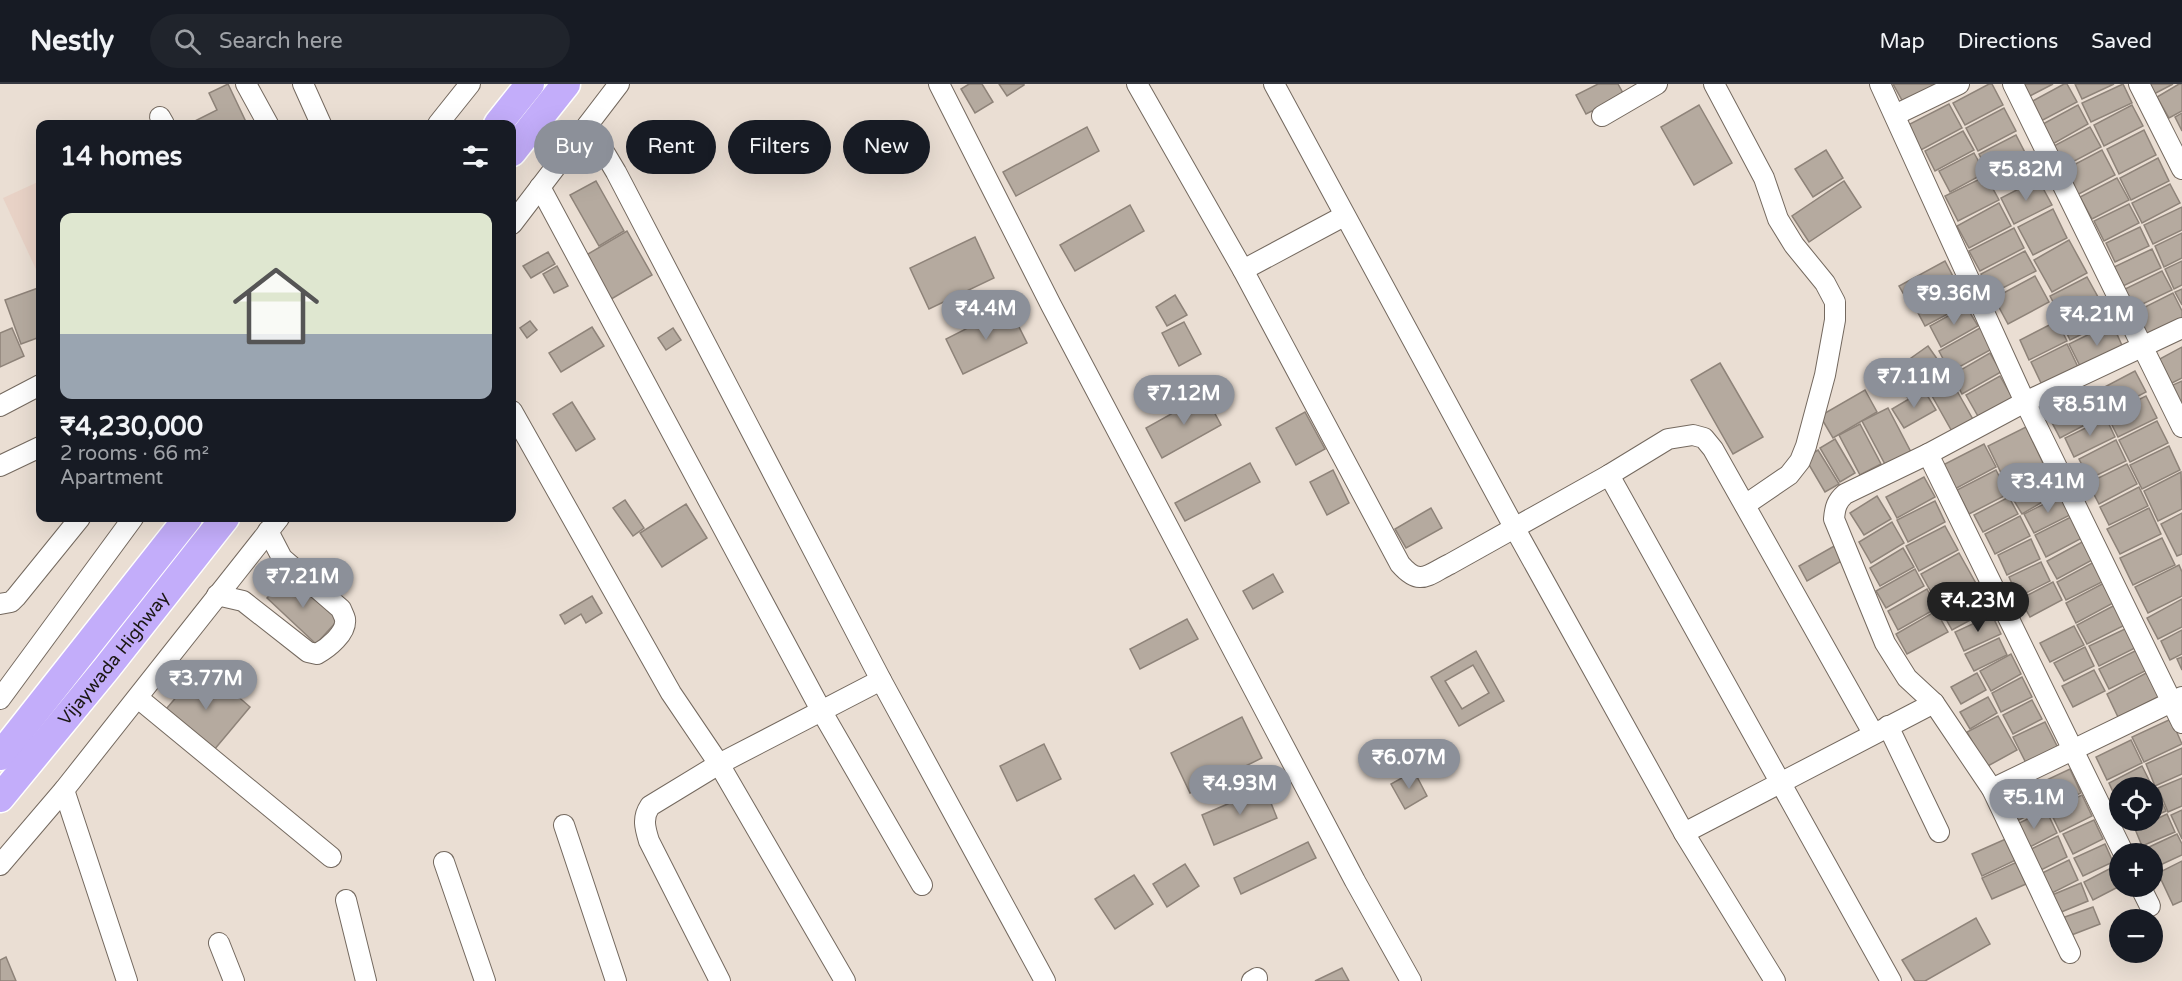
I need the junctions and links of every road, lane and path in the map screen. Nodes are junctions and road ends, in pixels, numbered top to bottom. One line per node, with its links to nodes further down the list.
1 (246, 84): 18 (street)
2 (303, 84): 19 (street)
3 (470, 84): 20 (street)
4 (530, 84): 21 (highway)
5 (566, 84): 23 (highway)
6 (620, 84): 22 (street)
7 (939, 84): 87 (street)
8 (1137, 84): 30 (street)
9 (1274, 84): 28 (street)
10 (1657, 84): 17 (street)
11 (1714, 84): 42 (street)
12 (1880, 84): 16 (street)
13 (1959, 84): 16 (street)
14 (2013, 84): 32 (street)
15 (2139, 84): 25 (street)
16 (1895, 115): 34 (street)
17 (1602, 116)
18 (266, 120)
19 (319, 120)
20 (441, 120)
21 (501, 120)
22 (592, 120)
23 (516, 147)
24 (614, 169): 51 (street)
25 (2182, 169)
26 (550, 174): 27 (street)
27 (540, 187): 29 (street); 56 (street)
28 (1344, 216): 30 (street); 48 (street)
29 (516, 219)
30 (1243, 270): 48 (street)
31 (2182, 328): 32 (street)
32 (2144, 346): 34 (street); 37 (street)
33 (36, 387): 35 (street)
34 (2025, 402): 39 (street); 54 (street)
35 (0, 406)
36 (516, 418): 61 (street)
37 (2182, 427)
38 (36, 449): 40 (street)
39 (1928, 454): 55 (street); 59 (street)
40 (0, 466)
41 (1609, 475): 42 (street); 48 (street); 62 (street)
42 (1745, 505): 58 (street)
43 (77, 522): 50 (street)
44 (125, 522): 53 (street)
45 (185, 522): 60 (highway, Vijaywada Highway)
46 (222, 522): 65 (highway, Vijaywada Highway)
47 (274, 524): 49 (street); 49 (street)
48 (1514, 527): 68 (street)
49 (217, 595): 52 (street)
50 (0, 604)
51 (881, 680): 56 (street); 86 (street)
52 (138, 698): 64 (street); 70 (street)
53 (0, 699)
54 (2177, 699): 57 (street); 59 (street)
55 (1934, 703): 58 (street); 63 (street)
56 (822, 712): 61 (street); 73 (street)
57 (2182, 723)
58 (1880, 730): 62 (street); 67 (street)
59 (2074, 750): 63 (street); 69 (street)
60 (0, 756)
61 (719, 764): 84 (street); 85 (street)
62 (1780, 783): 68 (street); 89 (street)
63 (1992, 789): 78 (street)
64 (64, 790): 72 (street); 79 (street)
65 (0, 798)
66 (564, 825): 83 (street)
67 (1939, 832)
68 (1684, 833): 88 (street)
69 (2119, 843)
70 (331, 857)
71 (444, 862): 82 (street)
72 (0, 865)
73 (922, 885)
74 (2146, 897): 76 (street)
75 (346, 900): 81 (street)
76 (2150, 906)
77 (219, 943): 80 (street)
78 (2070, 953)
79 (127, 981)
80 (234, 981)
81 (366, 981)
82 (485, 981)
83 (616, 981)
84 (720, 981)
85 (845, 981)
86 (1045, 981)
87 (1411, 981)
88 (1774, 981)
89 (1891, 981)

